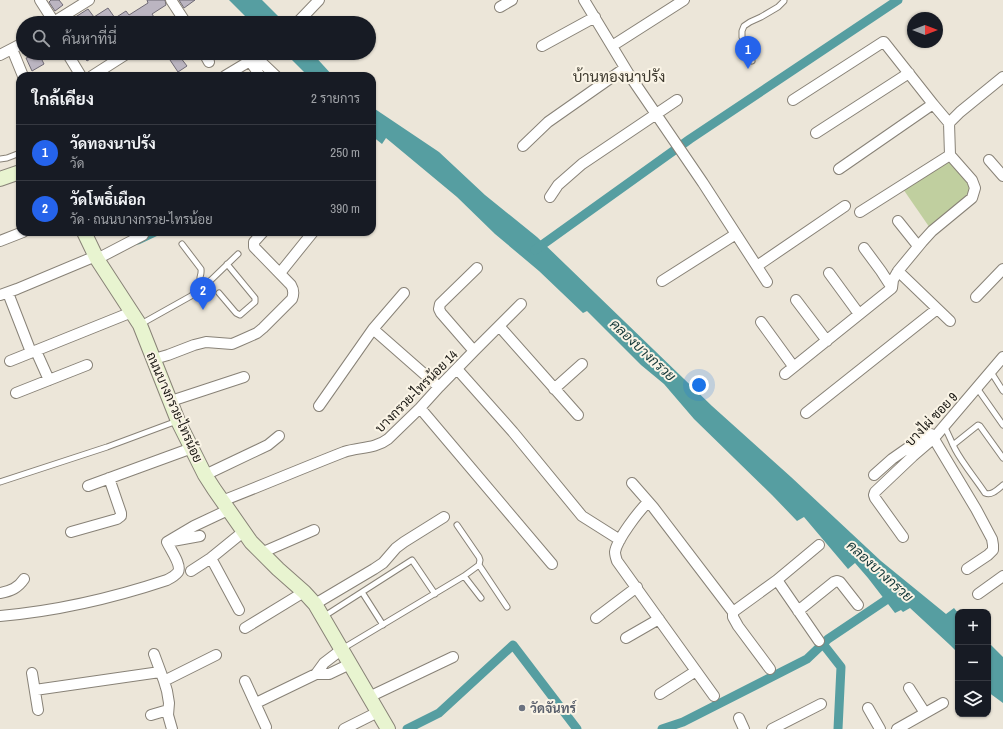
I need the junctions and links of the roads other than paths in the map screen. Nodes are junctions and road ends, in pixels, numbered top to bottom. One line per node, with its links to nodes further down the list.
1 (40, 0): 10 (street)
2 (89, 0): 11 (street)
3 (171, 0): 12 (street)
4 (319, 0): 13 (street)
5 (512, 0): 9 (street)
6 (584, 0): 14 (street)
7 (684, 0): 16 (street)
8 (784, 0): 27 (lane)
9 (500, 7)
10 (49, 16)
11 (63, 16)
12 (179, 16)
13 (304, 16)
14 (595, 18): 15 (street); 16 (street)
15 (542, 46)
16 (612, 46): 28 (street)
17 (16, 47): 18 (street)
18 (12, 49): 19 (street); 20 (street)
19 (0, 55)
20 (16, 58)
21 (17, 60): 29 (street)
22 (71, 60): 30 (street)
23 (117, 60): 31 (street)
24 (251, 60): 32 (street)
25 (257, 60): 33 (street)
26 (259, 60): 34 (street)
27 (752, 61)
28 (625, 68): 40 (street); 43 (street)
29 (22, 72)
30 (79, 72)
31 (98, 72)
32 (232, 72)
33 (259, 72)
34 (272, 72)
35 (909, 73): 38 (street); 39 (street); 42 (street)
36 (1003, 77): 41 (street)
37 (677, 100): 40 (street)
38 (793, 100)
39 (933, 104): 41 (street); 48 (street)
40 (656, 114): 52 (street); 56 (street)
41 (949, 123): 45 (street)
42 (816, 133)
43 (523, 146)
44 (16, 155): 46 (lane)
45 (950, 155): 54 (street); 64 (street)
46 (0, 159)
47 (990, 160): 50 (street)
48 (839, 169)
49 (16, 173): 51 (main road)
50 (1003, 176)
51 (0, 179)
52 (550, 197)
53 (845, 206): 69 (street)
54 (860, 212)
55 (898, 221): 64 (street)
56 (736, 234): 69 (street); 75 (street)
57 (16, 235): 62 (street)
58 (86, 236): 67 (main road, ถนนบางกรวย-ไทรน้อย)
59 (141, 236): 67 (street)
60 (259, 236): 73 (street)
61 (310, 236): 73 (street)
62 (0, 241)
63 (182, 244): 77 (lane)
64 (918, 246): 72 (street)
65 (864, 248): 78 (street)
66 (238, 254): 68 (lane)
67 (97, 257): 80 (street); 86 (main road, ถนนบางกรวย-ไทรน้อย)
68 (227, 264): 77 (lane); 79 (lane)
69 (757, 266): 76 (street)
70 (477, 268): 95 (street)
71 (1003, 269): 82 (street)
72 (898, 271): 78 (street); 85 (street)
73 (280, 273): 97 (street)
74 (829, 273): 87 (street)
75 (662, 280)
76 (767, 282)
77 (202, 286): 90 (lane)
78 (892, 288): 87 (street)
79 (219, 293)
80 (4, 294): 94 (street)
81 (404, 294): 92 (street)
82 (976, 297)
83 (796, 300): 93 (street)
84 (520, 304): 91 (street, บางกรวย-ไทรน้อย 14)
85 (937, 309): 88 (street); 115 (street)
86 (132, 312): 90 (main road, ถนนบางกรวย-ไทรน้อย); 94 (street)
87 (859, 314): 93 (street)
88 (950, 321)
89 (761, 322): 101 (street)
90 (140, 324): 97 (main road, ถนนบางกรวย-ไทรน้อย)
91 (500, 326): 95 (street, บางกรวย-ไทรน้อย 14); 109 (street)
92 (373, 329): 107 (street); 113 (street)
93 (827, 341): 101 (street)
94 (32, 349): 98 (street); 106 (street)
95 (474, 351): 102 (street, บางกรวย-ไทรน้อย 14)
96 (1003, 357): 103 (street, บางไผ่ ซอย 9)
97 (154, 359): 112 (main road, ถนนบางกรวย-ไทรน้อย)
98 (10, 361)
99 (582, 364): 109 (street)
100 (87, 365): 106 (street)
101 (793, 366): 104 (street)
102 (457, 369): 107 (street, บางกรวย-ไทรน้อย 14); 141 (street)
103 (991, 372): 108 (street, บางไผ่ ซอย 9); 110 (lane)
104 (785, 374)
105 (244, 377): 112 (street)
106 (49, 380): 111 (street)
107 (439, 387): 114 (street, บางกรวย-ไทรน้อย 14)
108 (977, 388): 118 (lane); 119 (street, บางไผ่ ซอย 9)
109 (554, 389): 116 (street)
110 (1003, 391)
111 (16, 393)
112 (171, 401): 117 (main road, ถนนบางกรวย-ไทรน้อย)
113 (319, 406)
114 (420, 408): 133 (street, บางกรวย-ไทรน้อย 14); 146 (street)
115 (806, 413)
116 (578, 415)
117 (178, 421): 123 (main road, ถนนบางกรวย-ไทรน้อย); 128 (lane)
118 (1003, 425)
119 (944, 426): 121 (street, บางไผ่ ซอย 9); 122 (lane)
120 (280, 436): 125 (street)
121 (934, 438): 126 (street); 140 (street, บางไผ่ ซอย 9); 148 (street)
122 (953, 445): 124 (lane); 130 (lane)
123 (192, 448): 125 (main road, ถนนบางกรวย-ไทรน้อย); 127 (street)
124 (1003, 458)
125 (205, 475): 133 (main road, ถนนบางกรวย-ไทรน้อย)
126 (874, 475)
127 (109, 478): 131 (street); 137 (street)
128 (0, 482)
129 (632, 483): 132 (street)
130 (1003, 485)
131 (88, 486)
132 (648, 502): 141 (street); 166 (street)
133 (225, 506): 138 (main road, ถนนบางกรวย-ไทรน้อย); 142 (street, บางกรวย-ไทรน้อย 14)
134 (444, 517): 161 (street)
135 (457, 525): 147 (lane)
136 (314, 530): 144 (street)
137 (71, 532)
138 (243, 532): 144 (main road, ถนนบางกรวย-ไทรน้อย); 145 (street)
139 (200, 536): 142 (street)
140 (903, 537)
141 (620, 540): 154 (street)
142 (167, 542): 167 (street)
143 (819, 545): 153 (street)
144 (261, 553): 156 (main road, ถนนบางกรวย-ไทรน้อย)
145 (212, 558): 149 (street); 164 (street)
146 (552, 564)
147 (479, 565): 150 (lane); 163 (lane)
148 (967, 569)
149 (191, 571)
150 (464, 576): 158 (lane); 160 (lane)
151 (1003, 576): 159 (street)
152 (24, 578): 155 (street)
153 (777, 580): 165 (street); 166 (street)
154 (636, 587): 169 (street); 170 (street)
155 (0, 592)
156 (304, 592): 161 (main road, ถนนบางกรวย-ไทรน้อย); 172 (street)
157 (362, 592): 158 (lane); 168 (lane); 171 (lane)
158 (435, 594): 171 (lane)
159 (978, 594)
160 (481, 598)
161 (314, 604): 168 (main road, ถนนบางกรวย-ไทรน้อย)
162 (858, 605): 165 (street)
163 (507, 607)
164 (239, 610)
165 (798, 610): 174 (street)
166 (733, 612): 180 (street)
167 (0, 616)
168 (322, 617): 175 (main road, ถนนบางกรวย-ไทรน้อย)
169 (596, 618)
170 (659, 619): 173 (street); 181 (street)
171 (383, 625): 175 (lane)
172 (245, 628)
173 (626, 638)
174 (819, 641)
175 (341, 650): 179 (main road, ถนนบางกรวย-ไทรน้อย); 183 (street)
176 (154, 654): 184 (street)
177 (216, 655): 184 (street)
178 (453, 657): 190 (street)
179 (350, 664): 183 (street); 190 (main road, ถนนบางกรวย-ไทรน้อย)
180 (770, 669)
181 (696, 671): 188 (street); 189 (street)
182 (32, 673): 187 (street)
183 (316, 674): 191 (street)
184 (162, 676): 187 (street); 196 (street)
185 (245, 681): 191 (street)
186 (909, 688): 198 (street)
187 (35, 690): 195 (street)
188 (660, 694)
189 (714, 696)
190 (369, 697): 197 (main road, ถนนบางกรวย-ไทรน้อย)
191 (256, 703): 201 (street)
192 (943, 703): 198 (street)
193 (822, 704): 207 (street)
194 (868, 708): 208 (street)
195 (38, 710)
196 (168, 710): 199 (street); 203 (street)
197 (378, 712): 204 (street); 205 (main road, ถนนบางกรวย-ไทรน้อย)
198 (925, 713): 202 (street)
199 (151, 715)
200 (739, 718): 206 (street)
201 (266, 726)
202 (902, 728)
203 (172, 729)
204 (344, 729)
205 (388, 729)
206 (744, 729)
207 (772, 729)
208 (880, 729)

